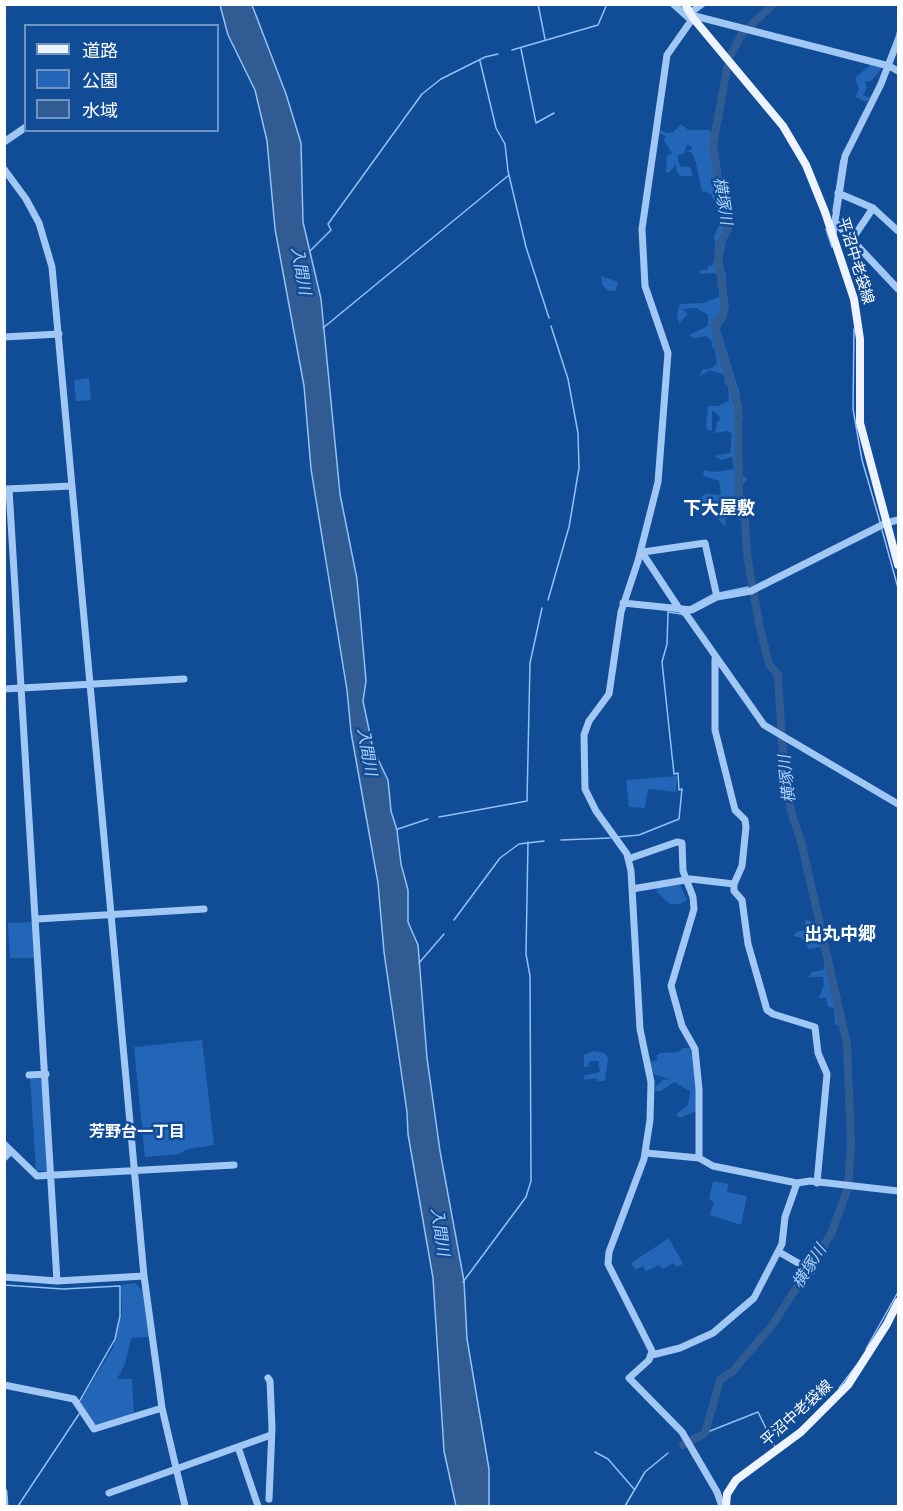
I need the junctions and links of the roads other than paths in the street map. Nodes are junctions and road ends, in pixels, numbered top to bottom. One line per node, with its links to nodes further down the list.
1 (673, 4): 4 (street)
2 (685, 4): 4 (main road, 平沼中老袋線)
3 (702, 4): 4 (street)
4 (691, 17): 6 (street); 15 (main road, 平沼中老袋線); 24 (street)
5 (898, 40): 6 (street)
6 (889, 66): 7 (street); 11 (street)
7 (898, 71)
8 (24, 128): 9 (street)
9 (4, 142)
10 (4, 169): 18 (street)
11 (838, 194): 12 (street); 13 (street)
12 (873, 208): 14 (street); 16 (street)
13 (837, 224): 15 (street); 16 (street)
14 (898, 231)
15 (833, 234): 23 (main road, 平沼中老袋線)
16 (851, 241): 17 (street)
17 (898, 289)
18 (59, 334): 19 (street); 20 (street)
19 (4, 337)
20 (72, 486): 21 (street); 31 (street)
21 (7, 489): 32 (street)
22 (898, 520): 23 (street)
23 (886, 524): 25 (main road, 平沼中老袋線); 26 (street)
24 (642, 551): 26 (street); 27 (street); 28 (street)
25 (898, 565)
26 (717, 597): 28 (street)
27 (623, 603): 28 (street); 35 (street)
28 (682, 611): 29 (street)
29 (716, 658): 34 (street); 37 (street)
30 (184, 679): 31 (street)
31 (91, 684): 32 (street); 40 (street)
32 (22, 688): 33 (street); 41 (street)
33 (4, 689)
34 (898, 804)
35 (628, 859): 36 (street); 38 (street)
36 (685, 879): 37 (street); 38 (street); 48 (street)
37 (734, 884): 52 (street)
38 (632, 889): 46 (street)
39 (204, 909): 40 (street)
40 (111, 915): 41 (street); 50 (street)
41 (36, 919): 42 (street)
42 (45, 1074): 43 (street); 51 (street)
43 (29, 1075)
44 (4, 1144): 45 (street)
45 (11, 1150): 47 (street); 51 (street)
46 (646, 1153): 48 (street); 61 (street)
47 (4, 1158)
48 (699, 1158): 53 (street)
49 (234, 1165): 50 (street)
50 (134, 1171): 51 (street); 57 (street)
51 (52, 1176): 59 (street)
52 (817, 1182): 53 (street); 54 (street)
53 (797, 1183): 55 (street)
54 (898, 1191)
55 (779, 1252): 56 (street); 61 (street)
56 (812, 1271)
57 (144, 1276): 59 (street); 64 (street)
58 (4, 1277): 59 (street)
59 (57, 1281)
60 (898, 1302): 71 (main road, 平沼中老袋線)
61 (652, 1355): 71 (street)
62 (268, 1378): 65 (street)
63 (4, 1385): 64 (street)
64 (162, 1408): 67 (street)
65 (271, 1435): 66 (street); 70 (street)
66 (238, 1447): 67 (street); 74 (street)
67 (175, 1468): 69 (street); 73 (street)
68 (4, 1492): 72 (street)
69 (109, 1493)
70 (269, 1499)
71 (723, 1503)
72 (5, 1506)
73 (185, 1506)
74 (258, 1506)

